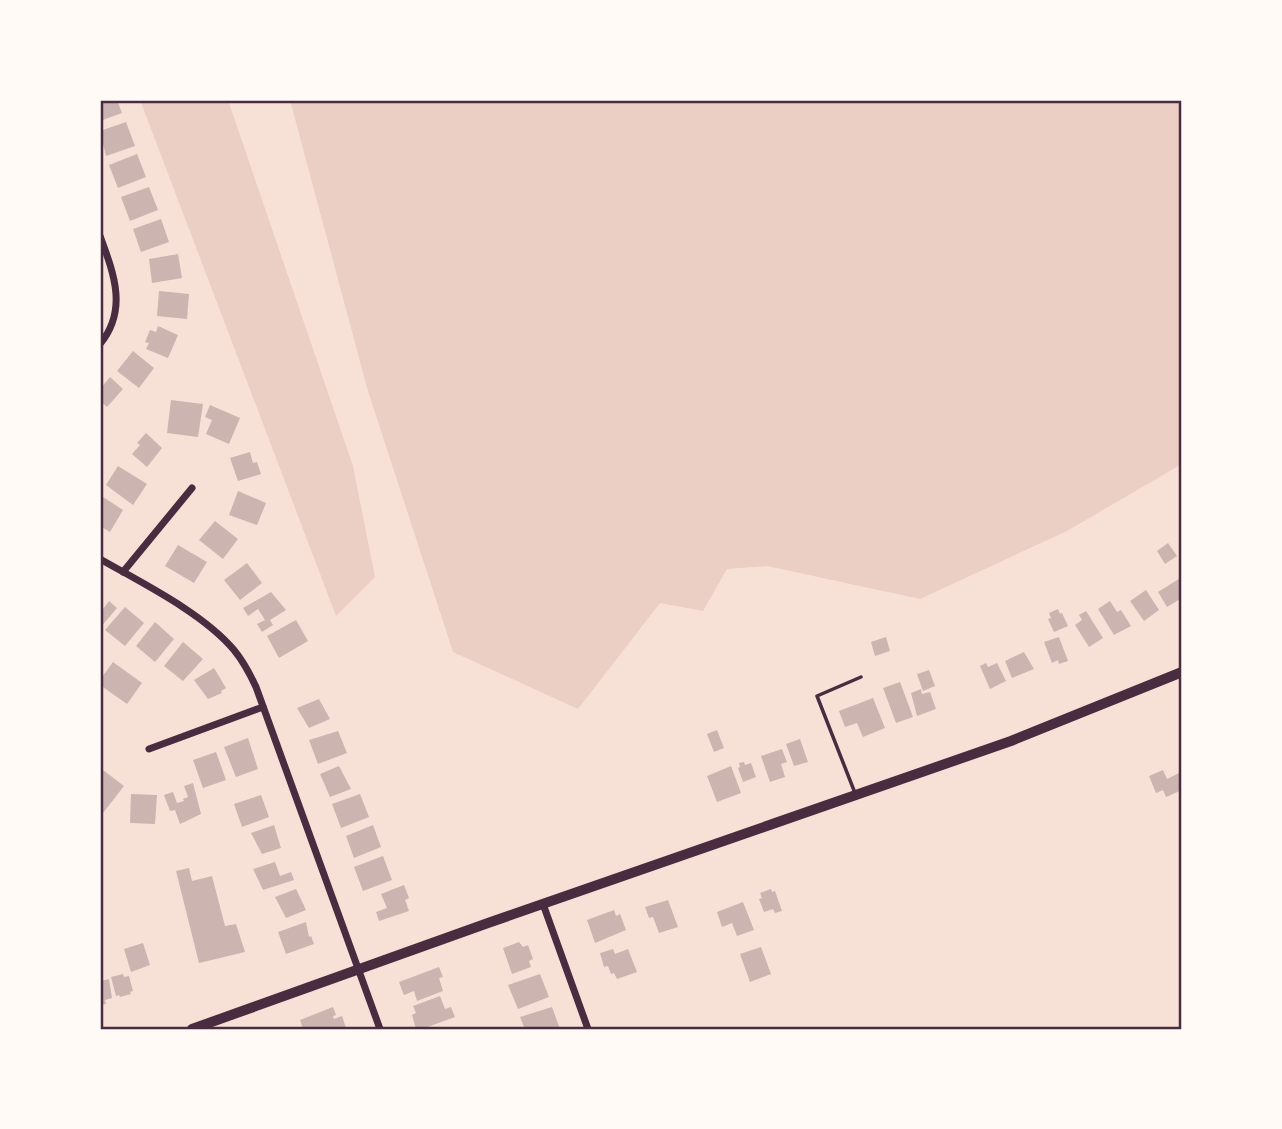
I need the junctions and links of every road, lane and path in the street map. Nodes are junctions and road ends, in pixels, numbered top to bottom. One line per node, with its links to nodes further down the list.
1 (100, 236): 2 (street)
2 (100, 345)
3 (192, 488): 5 (street)
4 (100, 559): 5 (street)
5 (122, 572): 8 (street)
6 (1182, 672): 10 (main road)
7 (861, 677): 10 (lane)
8 (263, 707): 9 (street); 12 (street)
9 (149, 749)
10 (856, 795): 11 (main road)
11 (543, 904): 12 (main road); 15 (street)
12 (358, 969): 13 (main road); 14 (street)
13 (192, 1029)
14 (380, 1029)
15 (588, 1029)

